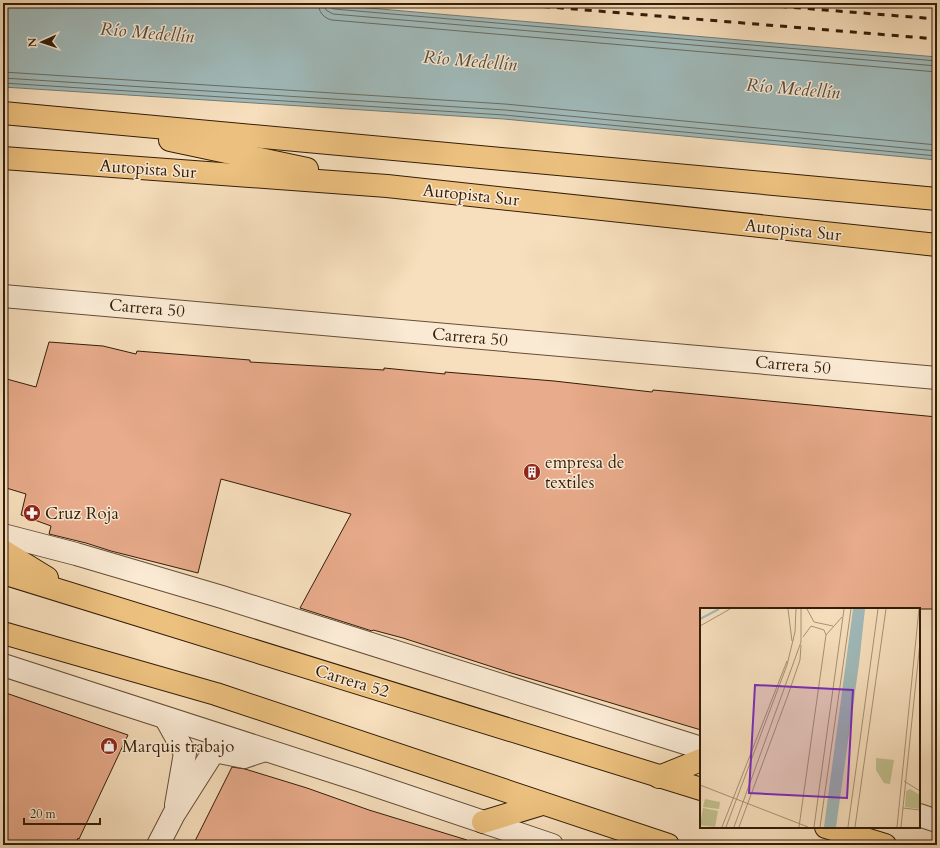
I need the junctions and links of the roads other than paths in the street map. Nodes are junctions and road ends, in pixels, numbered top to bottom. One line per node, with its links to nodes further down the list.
1 (3, 113): 2 (main road)
2 (72, 119): 4 (main road); 5 (main road)
3 (3, 158): 4 (main road, Autopista Sur)
4 (387, 186): 6 (main road, Autopista Sur)
5 (937, 199)
6 (937, 245)
7 (3, 296): 8 (street, Carrera 50)
8 (937, 378)
9 (3, 535): 16 (street)
10 (3, 551): 12 (main road)
11 (3, 573): 12 (main road, Carrera 52)
12 (74, 594): 19 (main road, Carrera 52)
13 (3, 633): 21 (main road)
14 (3, 665): 15 (street)
15 (166, 718): 17 (street); 22 (street)
16 (700, 748)
17 (266, 750): 22 (street); 25 (street)
18 (700, 760): 19 (main road)
19 (659, 777): 20 (main road, Carrera 52)
20 (700, 789)
21 (542, 804): 25 (main road); 29 (main road)
22 (174, 814): 27 (street)
23 (920, 815): 24 (street)
24 (937, 821)
25 (483, 822): 28 (street)
26 (829, 828): 30 (main road)
27 (158, 845)
28 (552, 845)
29 (668, 845)
30 (885, 845)

